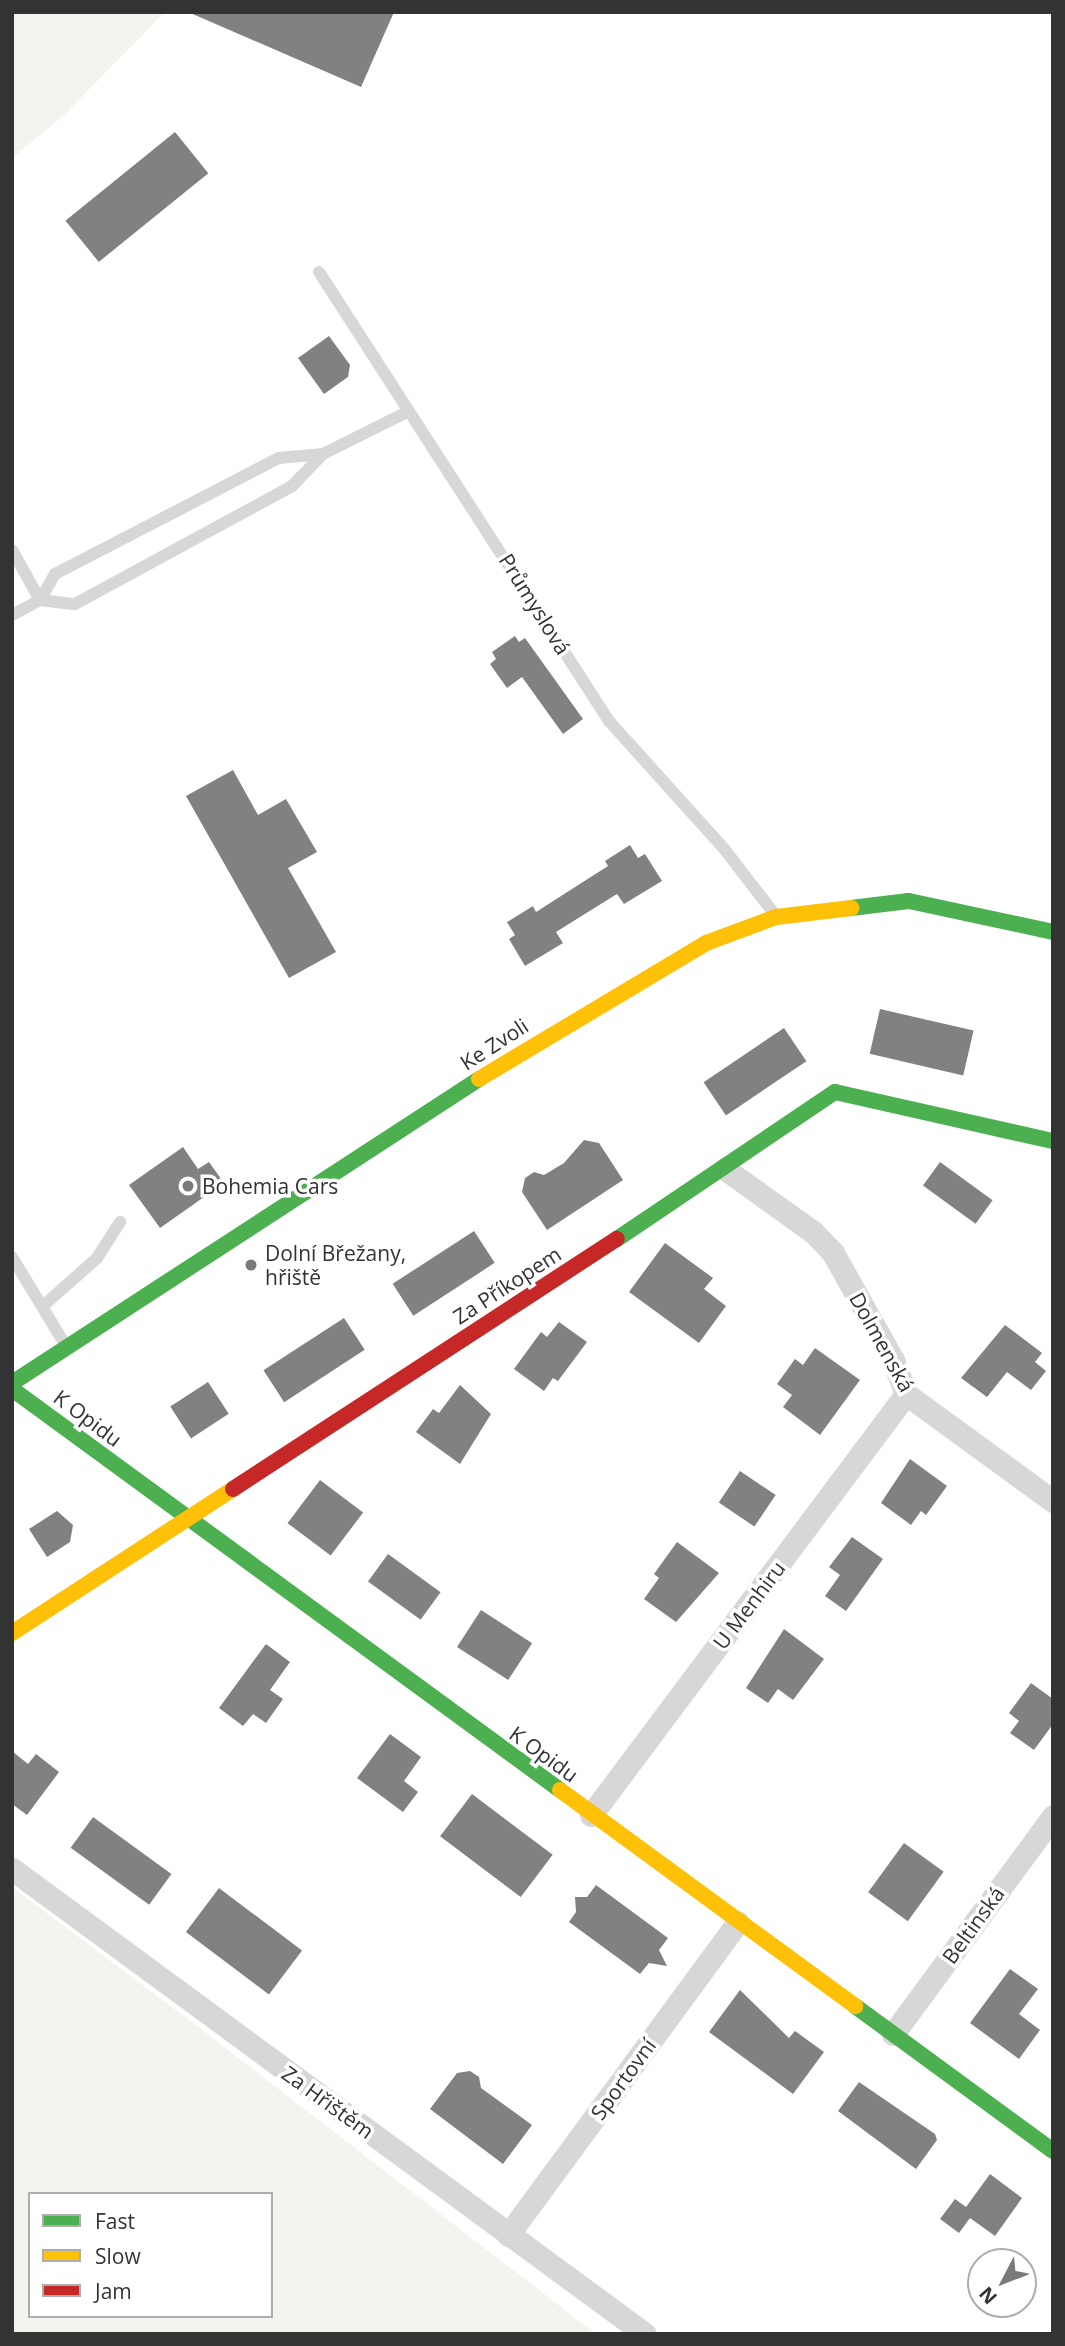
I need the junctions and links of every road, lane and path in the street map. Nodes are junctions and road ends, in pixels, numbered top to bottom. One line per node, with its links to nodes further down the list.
1 (319, 272): 2 (lane, Průmyslová)
2 (409, 411): 3 (lane); 7 (lane, Průmyslová)
3 (323, 454): 5 (lane); 5 (lane)
4 (12, 550): 5 (lane)
5 (40, 600): 6 (lane)
6 (12, 615)
7 (776, 916): 8 (street, Ke Zvoli); 14 (street, Ke Zvoli)
8 (1053, 932)
9 (1053, 1141): 10 (street, Za Příkopem)
10 (725, 1169): 17 (street, Dolmenská); 19 (street, Za Příkopem)
11 (120, 1222): 13 (lane)
12 (12, 1257): 13 (lane)
13 (43, 1306): 14 (lane)
14 (67, 1348): 15 (street, Ke Zvoli)
15 (12, 1382)
16 (12, 1389): 19 (street, K Opidu)
17 (906, 1394): 18 (street, Dolmenská); 21 (street, U Menhiru)
18 (1053, 1501)
19 (186, 1517): 20 (street, Za Příkopem); 21 (street, K Opidu)
20 (12, 1633)
21 (591, 1815): 24 (street, K Opidu)
22 (1053, 1816): 25 (street, Beltinská)
23 (12, 1869): 27 (street, Za Hřištěm)
24 (738, 1922): 25 (street, K Opidu); 27 (street, Sportovní)
25 (893, 2034): 26 (street, K Opidu)
26 (1053, 2151)
27 (508, 2235): 28 (street, Za Hřištěm)
28 (645, 2334)

